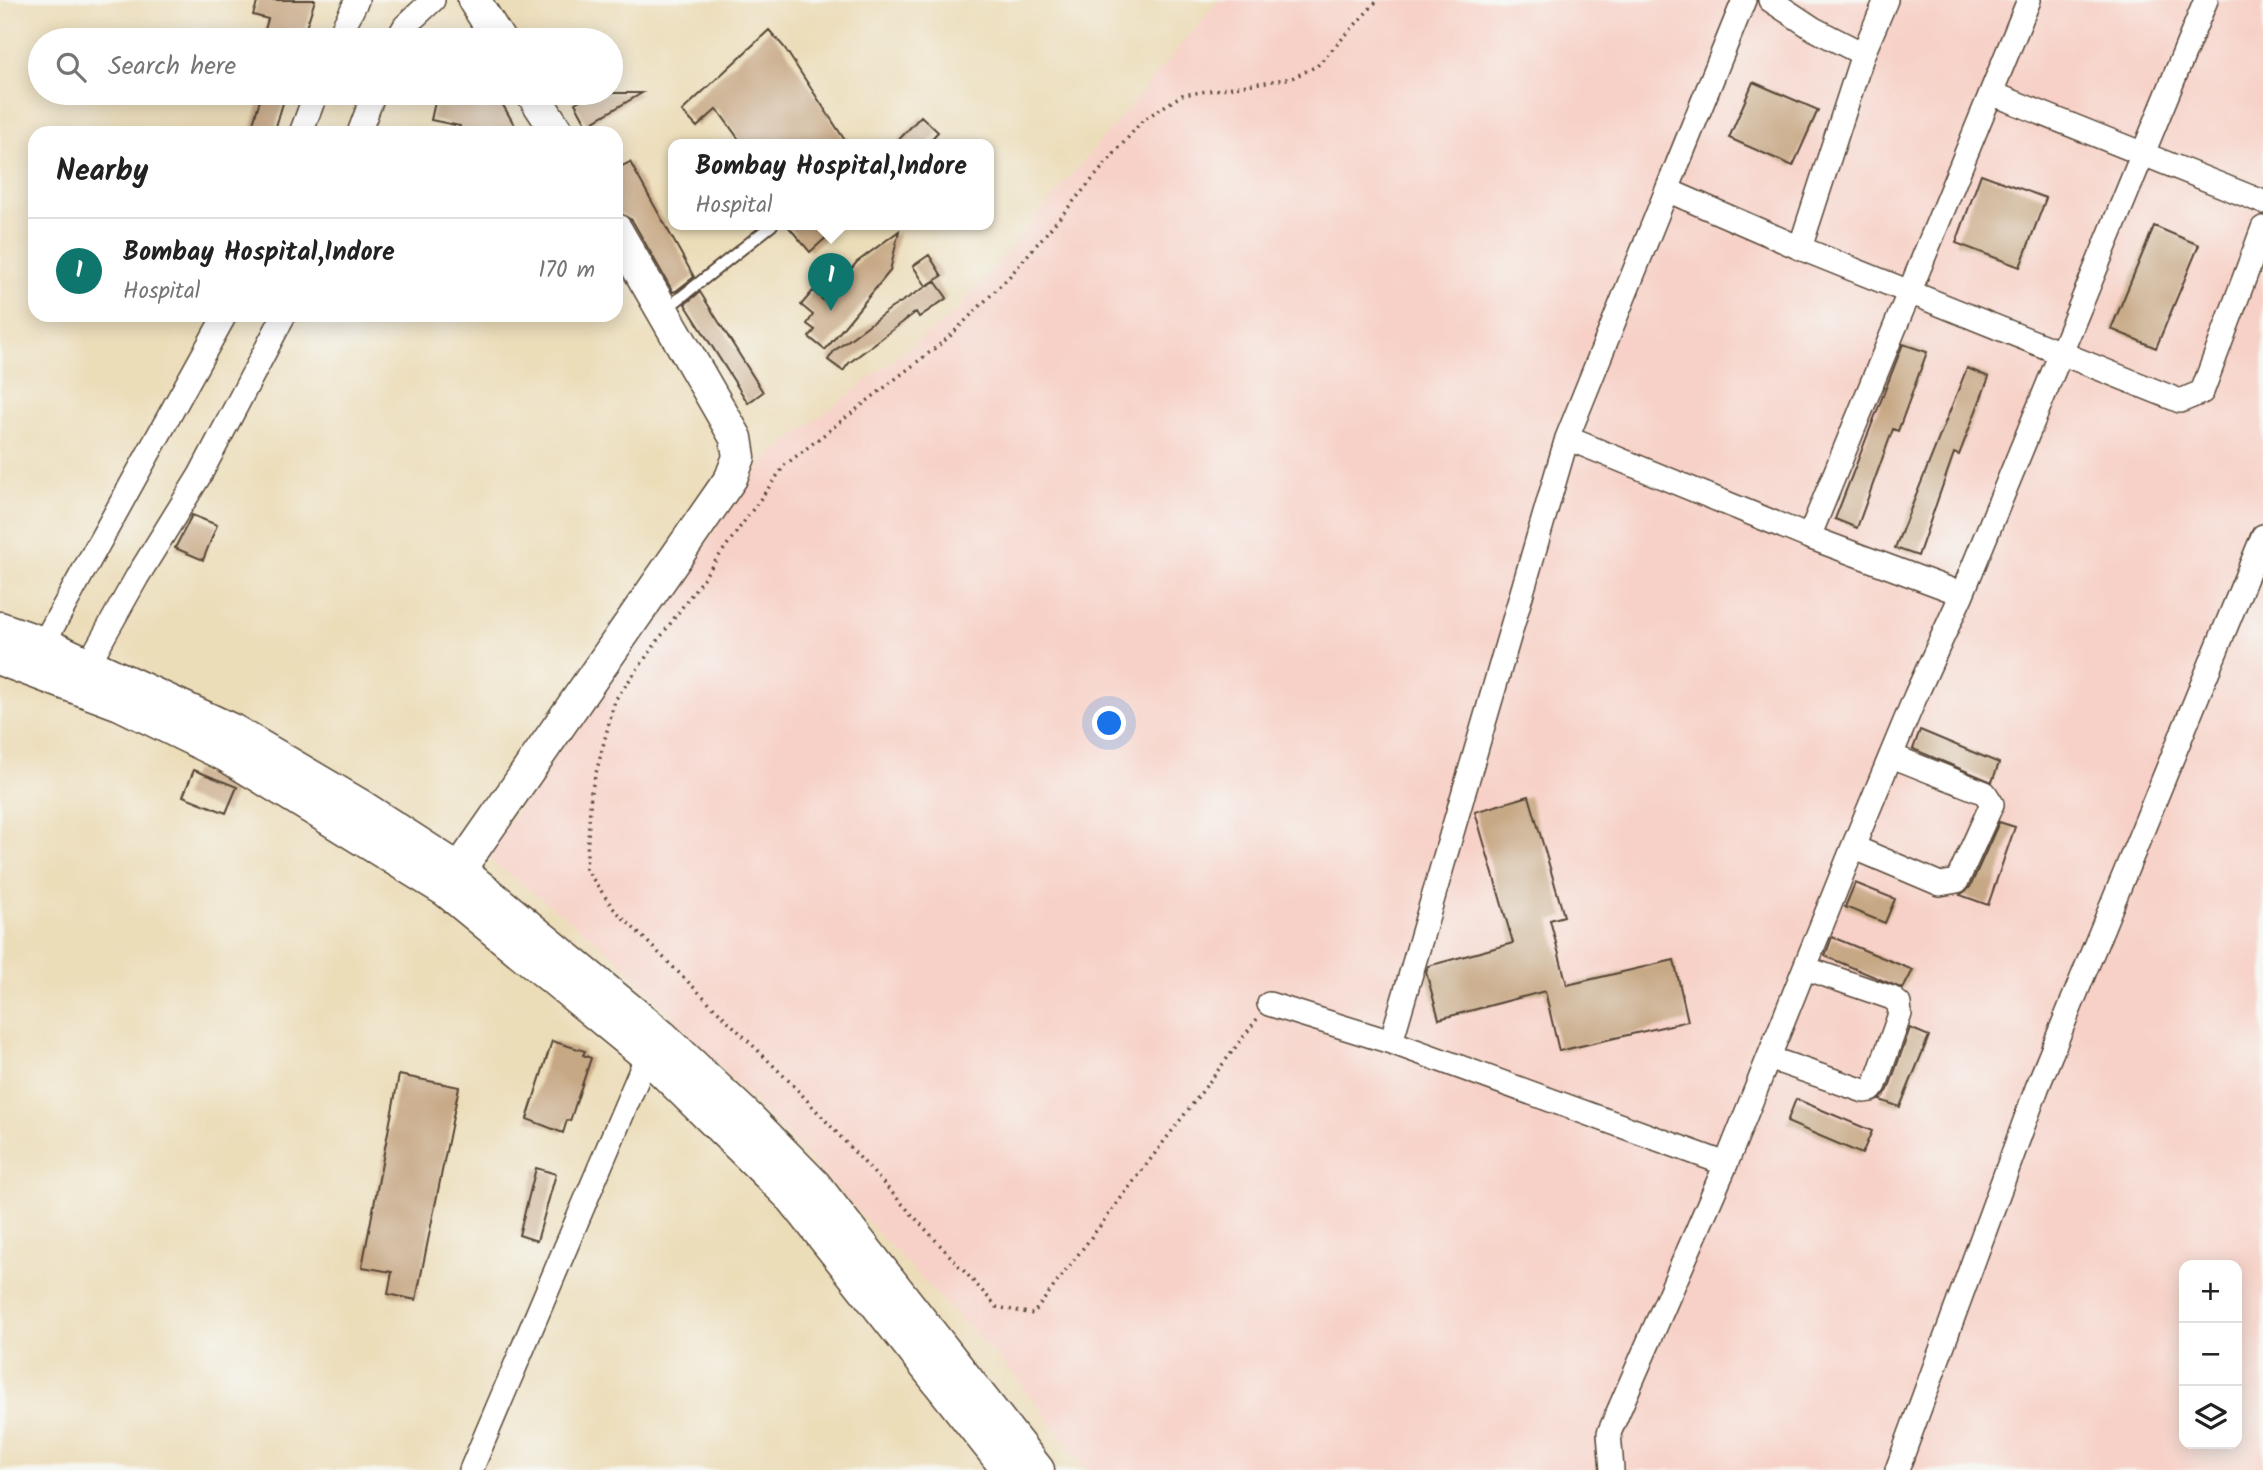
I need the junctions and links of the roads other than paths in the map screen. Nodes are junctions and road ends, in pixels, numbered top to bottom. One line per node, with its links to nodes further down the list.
1 (356, 0): 9 (street)
2 (433, 0): 10 (street)
3 (474, 0): 11 (street)
4 (1744, 0): 21 (street)
5 (1770, 0): 12 (street)
6 (1886, 0): 12 (street)
7 (2029, 0): 13 (street)
8 (2206, 0): 20 (street)
9 (343, 28)
10 (404, 28)
11 (492, 28)
12 (1863, 54): 26 (street)
13 (1991, 93): 20 (street); 27 (street)
14 (312, 105): 17 (street)
15 (370, 105): 18 (street)
16 (540, 105): 19 (street)
17 (304, 126)
18 (362, 126)
19 (554, 126)
20 (2143, 153): 22 (street); 31 (street)
21 (1667, 190): 26 (street); 32 (street)
22 (2263, 202)
23 (2263, 228): 31 (street)
24 (766, 230): 28 (lane)
25 (623, 242): 28 (street)
26 (1800, 248): 27 (street)
27 (1910, 292): 31 (street); 34 (street)
28 (664, 311): 42 (street)
29 (221, 322): 37 (street)
30 (280, 322): 39 (street)
31 (2062, 351): 35 (street)
32 (1567, 439): 34 (street); 45 (street)
33 (2263, 536): 53 (street)
34 (1809, 537): 35 (street)
35 (1962, 594): 40 (street)
36 (0, 628): 37 (street)
37 (36, 657): 38 (street); 39 (street)
38 (0, 659)
39 (82, 675): 42 (street)
40 (1892, 756): 41 (street); 41 (street)
41 (1853, 847): 43 (street)
42 (453, 880): 46 (street)
43 (1805, 968): 47 (street); 47 (street)
44 (1269, 1004): 45 (street)
45 (1391, 1042): 48 (street)
46 (654, 1046): 49 (street); 50 (street); 51 (street)
47 (1769, 1058): 48 (street)
48 (1726, 1164): 52 (street)
49 (471, 1470)
50 (1008, 1470)
51 (1038, 1470)
52 (1612, 1470)
53 (1897, 1470)

